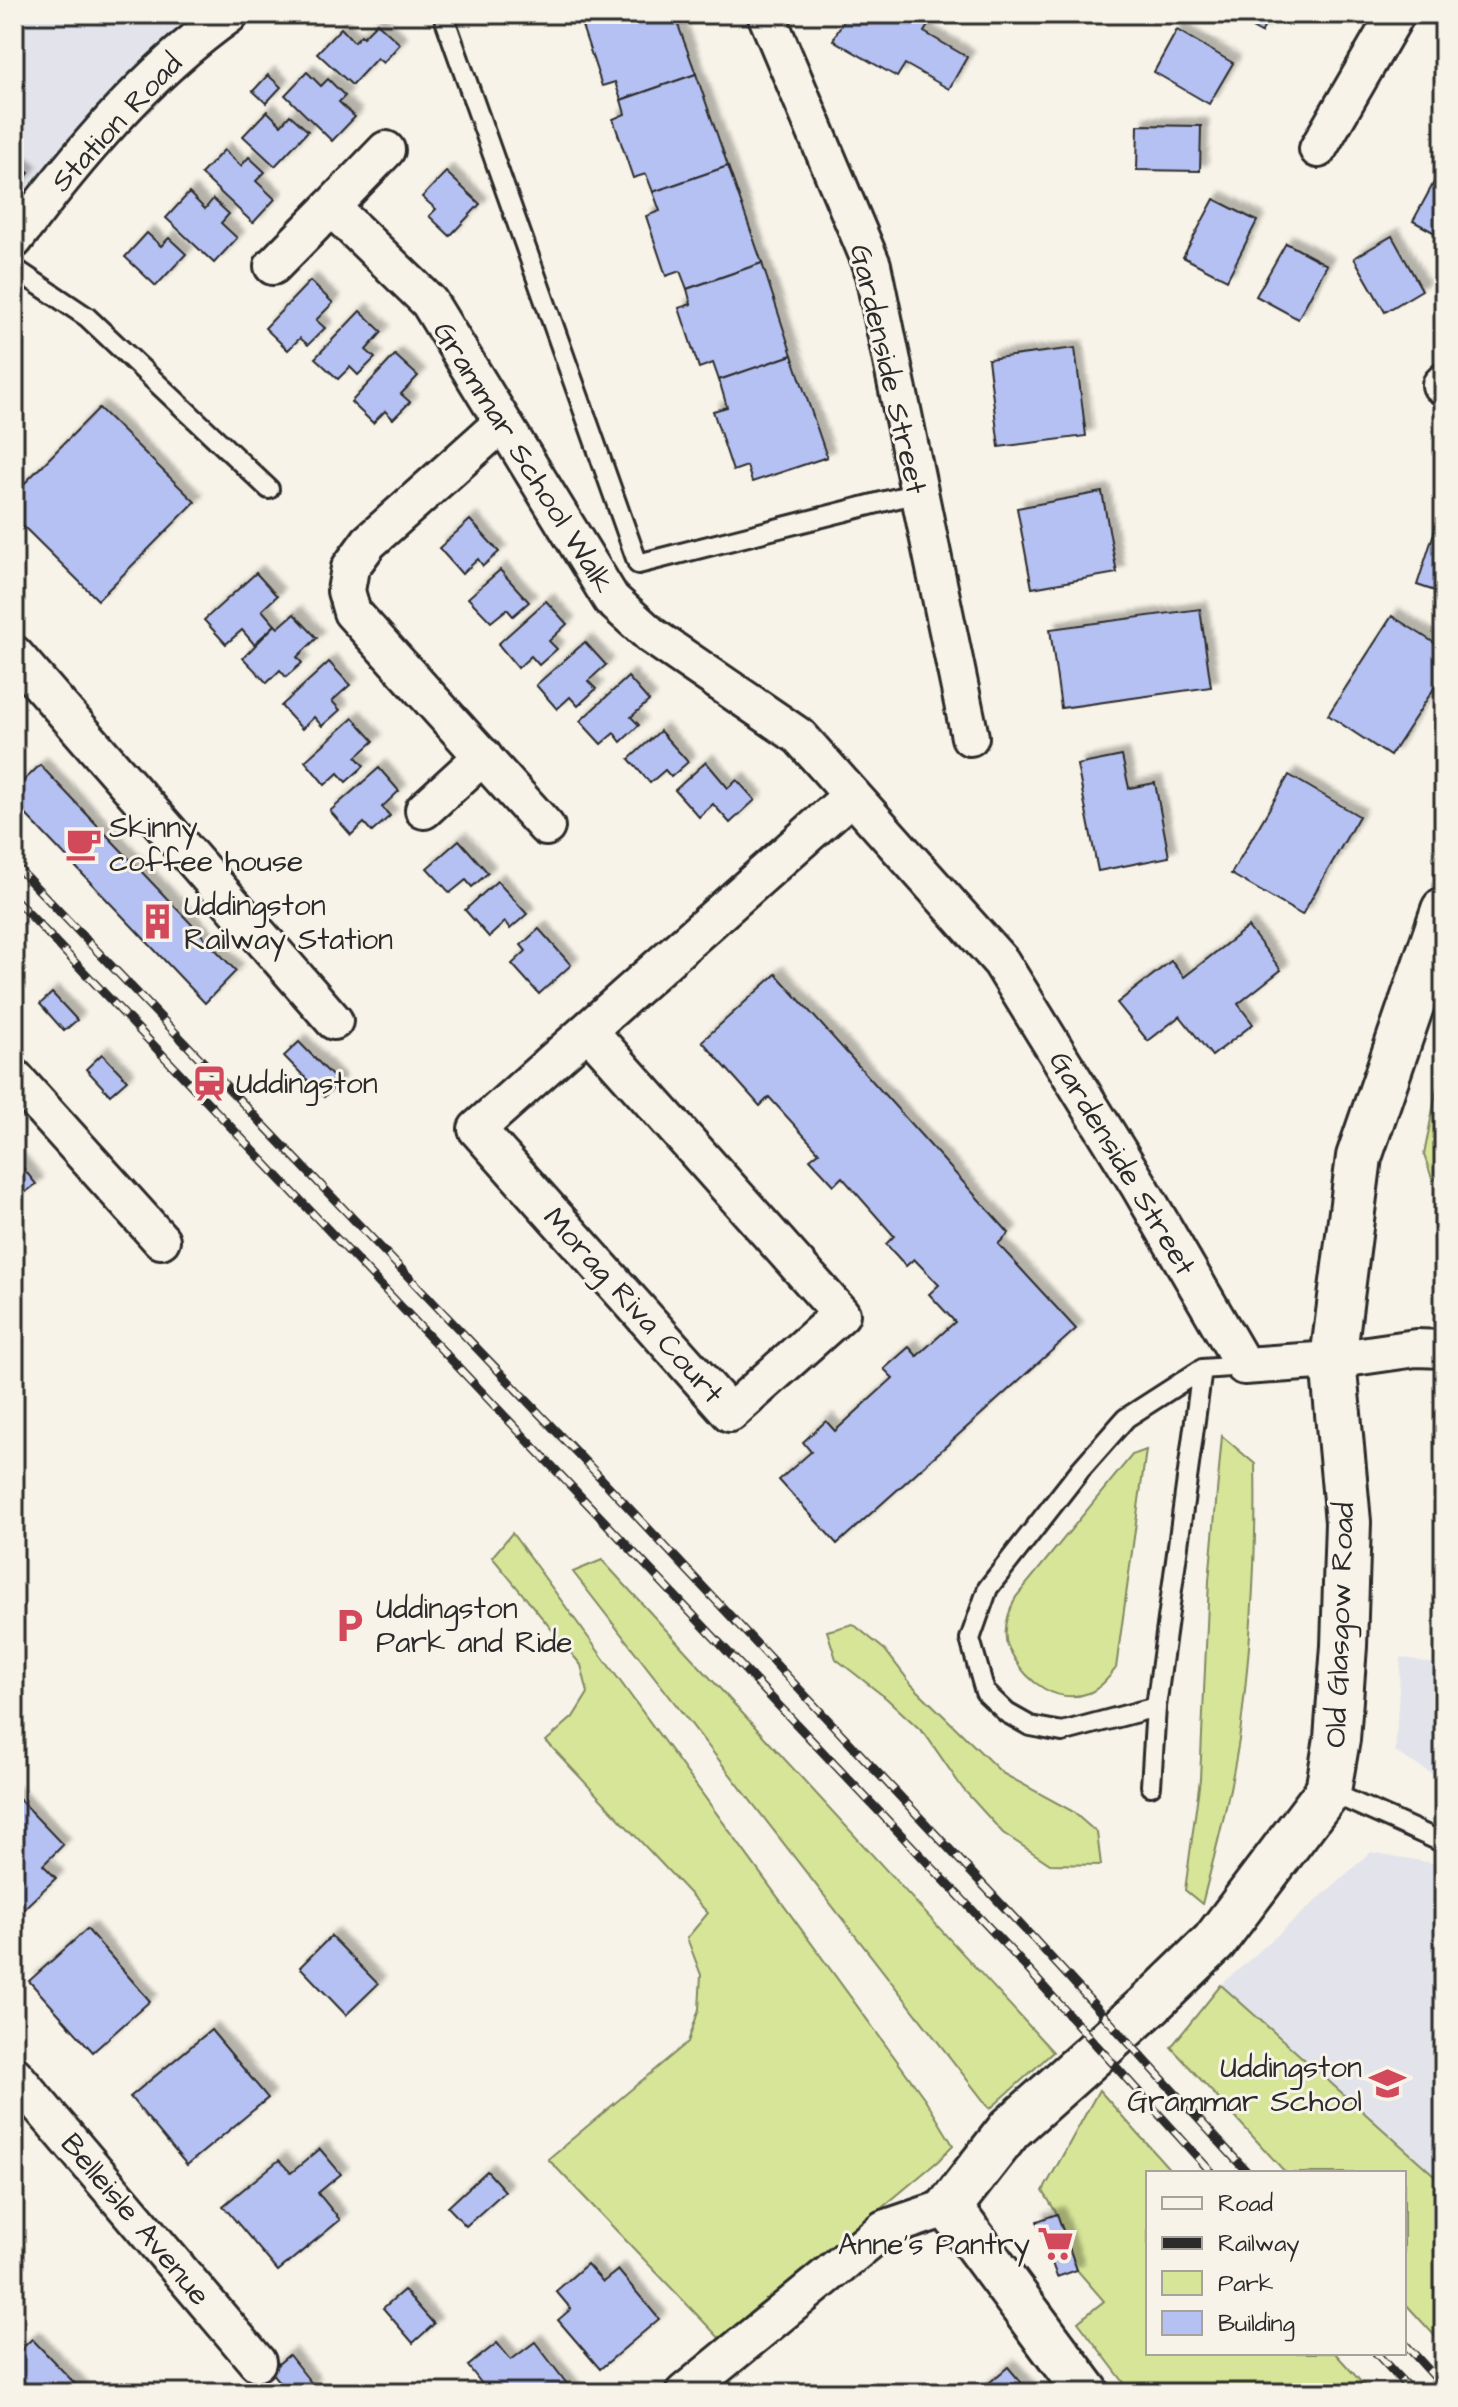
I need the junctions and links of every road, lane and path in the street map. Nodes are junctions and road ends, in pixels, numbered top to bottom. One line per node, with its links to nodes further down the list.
1 (230, 14): 8 (street, Station Road)
2 (443, 14): 13 (lane)
3 (766, 14): 13 (street, Gardenside Street)
4 (1396, 14): 5 (street)
5 (1318, 149)
6 (386, 150): 7 (street)
7 (331, 207): 9 (street); 11 (street, Grammar School Walk)
8 (14, 240)
9 (273, 266)
10 (14, 268): 12 (lane)
11 (501, 424): 16 (street); 17 (street, Grammar School Walk)
12 (269, 489)
13 (917, 493): 15 (street, Gardenside Street)
14 (14, 654): 22 (street)
15 (970, 737)
16 (483, 756): 18 (street); 19 (street)
17 (851, 796): 21 (street, Grammar School Walk); 23 (street, Morag Riva Court)
18 (424, 810)
19 (546, 827)
20 (1444, 910): 27 (street, Old Glasgow Road)
21 (1001, 962): 28 (street, Gardenside Street)
22 (334, 1021)
23 (588, 1030): 23 (street, Morag Riva Court)
24 (14, 1077): 25 (street)
25 (161, 1240)
26 (1444, 1349): 27 (street)
27 (1333, 1360): 28 (street); 32 (street, Old Glasgow Road)
28 (1244, 1366): 29 (lane)
29 (1202, 1369): 30 (lane); 30 (lane)
30 (1156, 1707): 31 (lane)
31 (1151, 1786)
32 (1328, 1791): 33 (lane); 35 (street, Old Glasgow Road)
33 (1444, 1843)
34 (14, 2075): 36 (street, Belleisle Avenue)
35 (949, 2207): 37 (street); 38 (street)
36 (257, 2362)
37 (684, 2393)
38 (1087, 2393)

